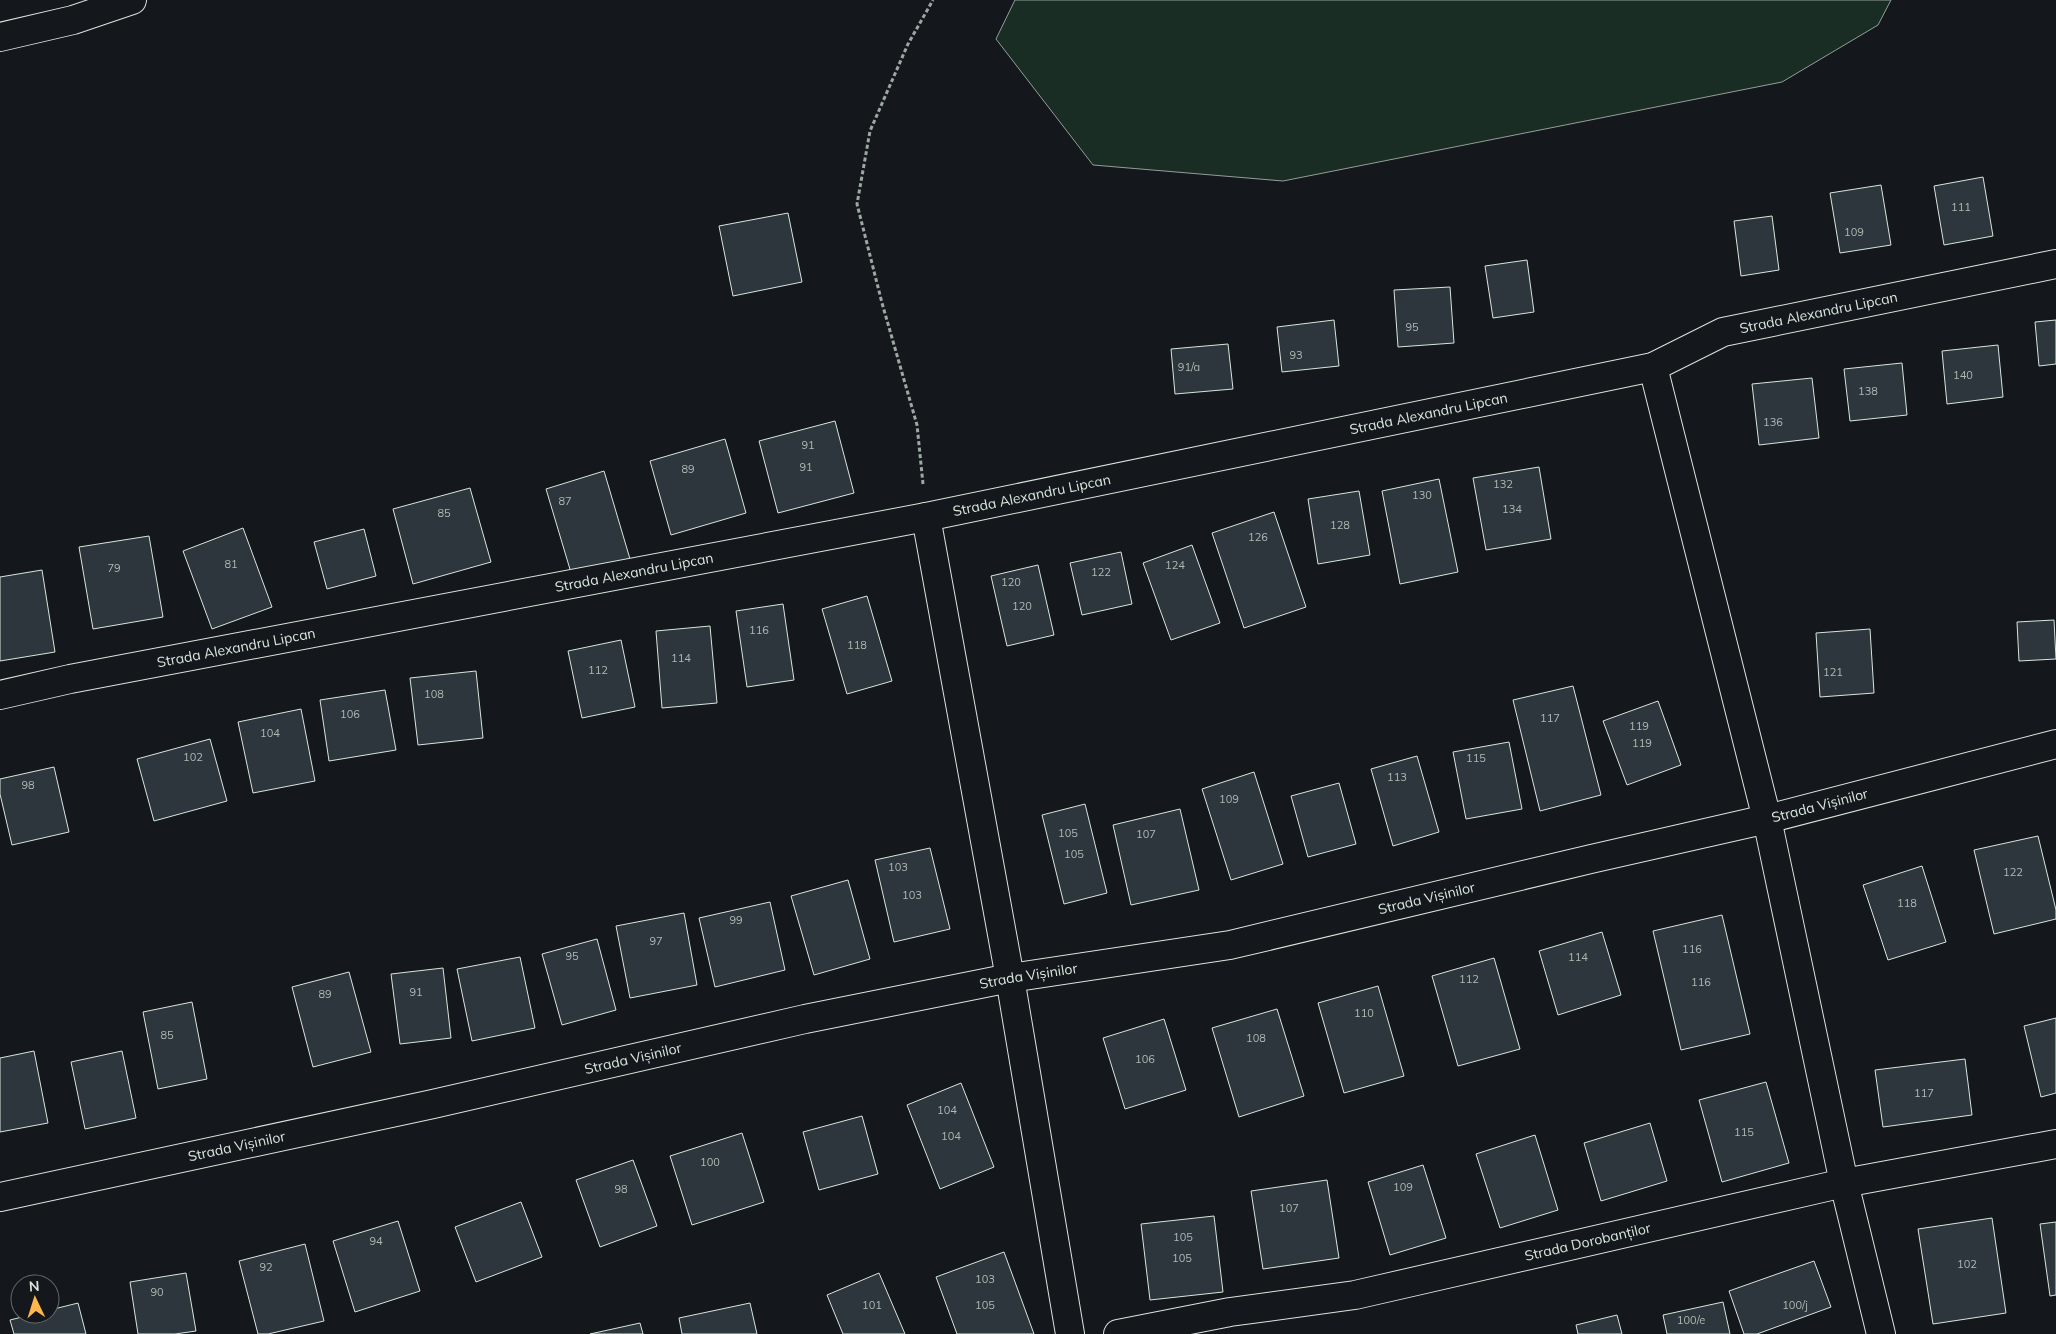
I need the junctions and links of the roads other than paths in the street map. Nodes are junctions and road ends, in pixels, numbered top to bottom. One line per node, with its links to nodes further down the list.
1 (132, 0): 2 (street)
2 (0, 37)
3 (2056, 264): 4 (street, Strada Alexandru Lipcan)
4 (1653, 367): 5 (street, Strada Alexandru Lipcan); 8 (street)
5 (926, 517): 6 (street, Strada Alexandru Lipcan); 9 (street)
6 (0, 695)
7 (2056, 744): 8 (street, Strada Vișinilor)
8 (1767, 819): 9 (street, Strada Vișinilor); 11 (street)
9 (1010, 978): 12 (street, Strada Vișinilor); 13 (street)
10 (2056, 1144): 11 (street, Strada Dorobanților)
11 (1844, 1183): 14 (street, Strada Dorobanților); 15 (street)
12 (0, 1198)
13 (1070, 1334)
14 (1118, 1334)
15 (1881, 1334)

